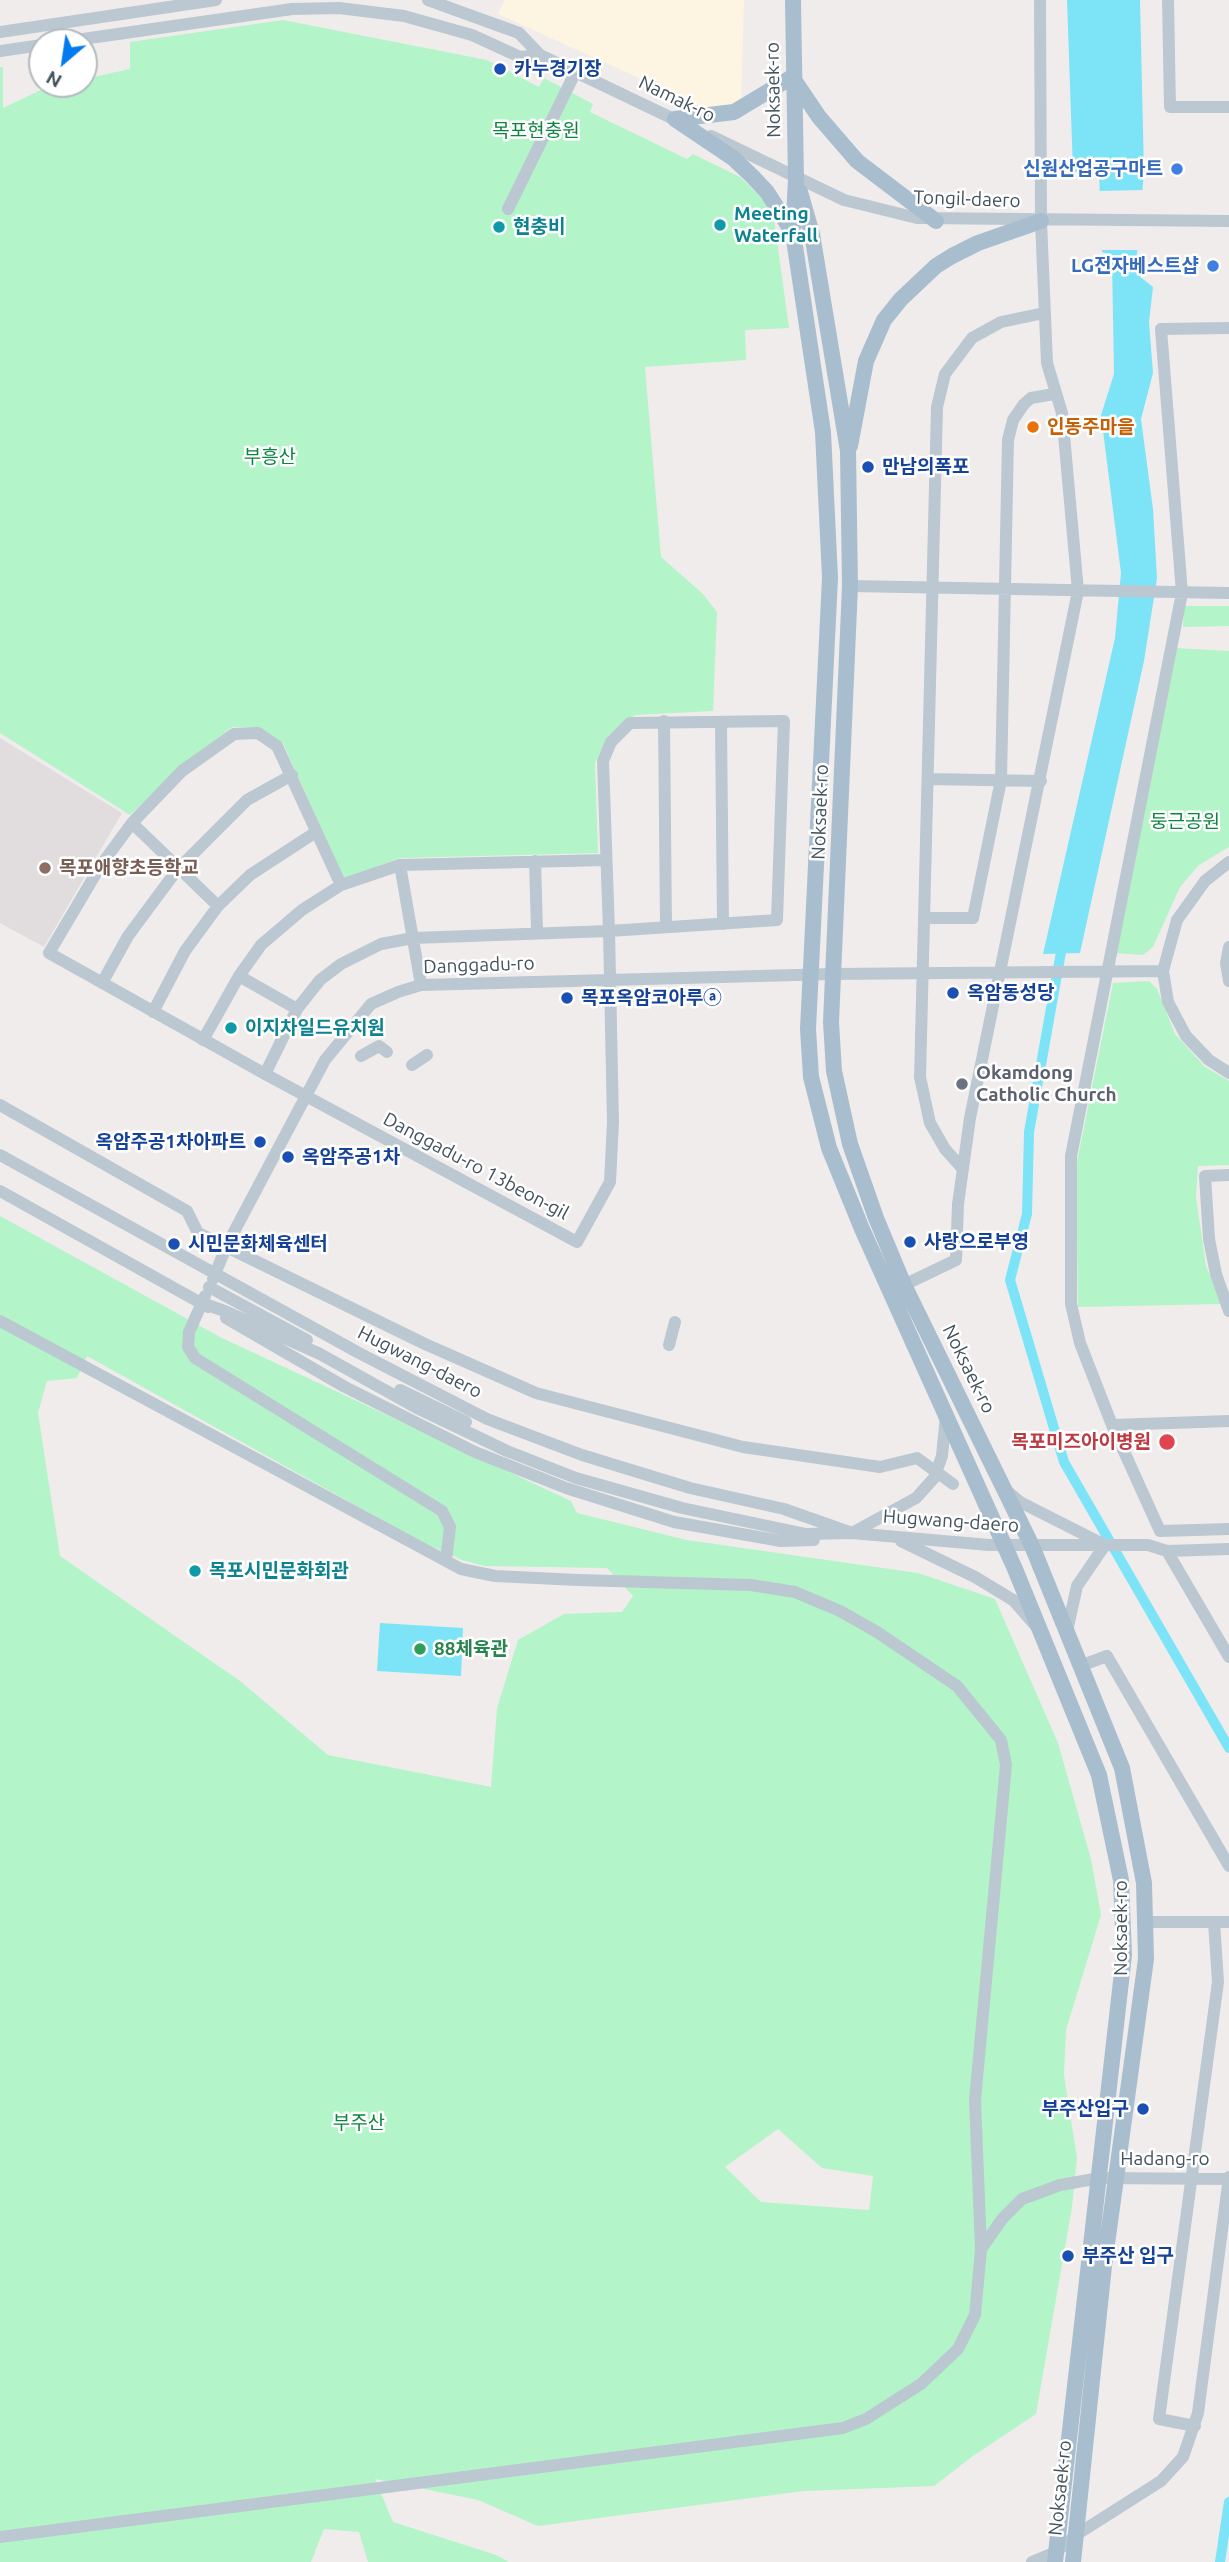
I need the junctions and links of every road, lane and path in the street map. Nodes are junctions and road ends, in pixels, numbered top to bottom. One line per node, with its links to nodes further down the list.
1 (428, 0): 10 (street, Namak-ro)
2 (793, 0): 12 (main road, Noksaek-ro)
3 (1040, 0): 18 (street)
4 (1168, 0): 13 (street)
5 (209, 1): 6 (street)
6 (0, 32)
7 (98, 37): 10 (street, Namak-ro)
8 (28, 47): 9 (street)
9 (0, 51)
10 (540, 55): 11 (street, Namak-ro)
11 (576, 71): 14 (street, Namak-ro); 16 (street)
12 (792, 77): 14 (main road); 15 (main road, Noksaek-ro); 17 (main road)
13 (1229, 107)
14 (675, 119): 15 (street, Namak-ro); 20 (main road)
15 (796, 180): 17 (street, Tongil-daero); 20 (main road, Noksaek-ro); 24 (main road, Noksaek-ro)
16 (508, 208)
17 (936, 220): 18 (street, Tongil-daero)
18 (1041, 221): 19 (street, Tongil-daero); 21 (street); 24 (main road)
19 (1229, 221)
20 (793, 233): 59 (main road, Noksaek-ro)
21 (1044, 313): 23 (street); 26 (street)
22 (1229, 328): 29 (street)
23 (1054, 394): 27 (street); 28 (street)
24 (848, 452): 25 (main road, Noksaek-ro)
25 (850, 586): 26 (street); 58 (main road, Noksaek-ro)
26 (932, 589): 27 (street); 34 (street)
27 (1004, 590): 28 (street); 35 (street)
28 (1082, 592): 29 (street); 36 (street)
29 (1179, 593): 30 (street); 55 (street)
30 (1229, 593)
31 (664, 722): 32 (street); 39 (street); 48 (street)
32 (721, 722): 47 (street); 47 (street)
33 (292, 775): 37 (street); 38 (street); 43 (street)
34 (928, 779): 35 (street); 46 (street)
35 (1000, 780): 36 (street); 46 (street)
36 (1041, 781): 57 (street)
37 (132, 823): 43 (street); 63 (street)
38 (316, 832): 44 (street); 45 (street)
39 (606, 860): 40 (street); 50 (street)
40 (535, 861): 42 (street); 49 (street)
41 (1229, 862): 54 (street)
42 (400, 864): 44 (street); 51 (street)
43 (177, 870): 45 (street); 63 (street)
44 (341, 885): 60 (street)
45 (218, 906): 66 (street)
46 (924, 918): 56 (street)
47 (723, 924): 48 (street)
48 (666, 927): 50 (street)
49 (537, 931): 50 (street); 51 (street)
50 (608, 931): 61 (street)
51 (413, 938): 64 (street); 65 (street)
52 (1229, 947): 53 (street)
53 (1228, 966): 62 (street)
54 (1163, 971): 55 (street, Danggadu-ro); 72 (street)
55 (1104, 972): 57 (street, Danggadu-ro); 91 (street)
56 (923, 973): 57 (street, Danggadu-ro); 58 (street, Danggadu-ro); 77 (street)
57 (1006, 973): 77 (street)
58 (834, 974): 59 (street, Danggadu-ro); 82 (main road, Noksaek-ro)
59 (811, 975): 61 (street, Danggadu-ro); 89 (main road, Noksaek-ro)
60 (239, 976): 65 (street); 67 (street)
61 (610, 981): 64 (street, Danggadu-ro); 74 (street, Danggadu-ro 13beon-gil)
62 (1229, 981)
63 (102, 983): 66 (street)
64 (421, 985): 74 (street, Danggadu-ro)
65 (297, 1009): 73 (street)
66 (153, 1012): 67 (street)
67 (203, 1040): 73 (street)
68 (387, 1052): 70 (street)
69 (427, 1055): 71 (street)
70 (361, 1056)
71 (412, 1065)
72 (1229, 1073)
73 (265, 1074): 74 (street)
74 (304, 1096): 80 (street, Danggadu-ro)
75 (0, 1105): 80 (street)
76 (0, 1155): 81 (street, Hugwang-daero)
77 (962, 1168): 82 (street)
78 (1229, 1175): 85 (street)
79 (0, 1191): 84 (street, Hugwang-daero)
80 (227, 1245): 81 (street, Danggadu-ro); 92 (street)
81 (215, 1274): 83 (street, Danggadu-ro); 97 (street, Hugwang-daero)
82 (904, 1285): 94 (main road, Noksaek-ro)
83 (209, 1287): 84 (street, Danggadu-ro); 97 (street, Hugwang-daero)
84 (202, 1303): 97 (street, Hugwang-daero); 105 (street, Danggadu-ro)
85 (1229, 1311)
86 (0, 1321): 105 (street)
87 (675, 1322): 88 (street)
88 (669, 1345)
89 (947, 1415): 92 (street); 99 (main road, Noksaek-ro)
90 (1229, 1421): 91 (street)
91 (1112, 1424): 96 (street)
92 (936, 1472): 93 (street); 97 (street)
93 (953, 1484)
94 (1004, 1488): 100 (street); 102 (main road, Noksaek-ro)
95 (1229, 1529): 96 (street)
96 (1160, 1531): 101 (street)
97 (852, 1533): 98 (street, Hugwang-daero)
98 (891, 1537): 99 (street, Hugwang-daero); 107 (street)
99 (1003, 1544): 102 (street, Hugwang-daero); 107 (main road, Noksaek-ro)
100 (1104, 1545): 101 (street, Hugwang-daero); 102 (street, Hugwang-daero); 106 (street)
101 (1148, 1545): 104 (street, Hugwang-daero)
102 (1040, 1546): 106 (main road, Noksaek-ro)
103 (1229, 1549): 104 (street, Hugwang-daero)
104 (1167, 1551): 108 (street)
105 (446, 1560): 117 (street)
106 (1067, 1631): 109 (main road, Noksaek-ro)
107 (1041, 1633): 114 (main road, Noksaek-ro)
108 (1229, 1657)
109 (1080, 1666): 110 (street); 111 (main road, Noksaek-ro)
110 (1229, 1866)
111 (1145, 1922): 112 (street); 114 (main road, Noksaek-ro)
112 (1214, 1922): 113 (street); 116 (street)
113 (1229, 1922)
114 (1109, 2178): 116 (street, Hadang-ro); 117 (street, Hadang-ro); 119 (main road, Noksaek-ro); 121 (main road, Noksaek-ro)
115 (1229, 2178): 116 (street, Hadang-ro); 118 (street)
116 (1191, 2179): 118 (street)
117 (981, 2249): 120 (street)
118 (1195, 2426): 119 (street)
119 (1076, 2535): 121 (street); 123 (main road, Noksaek-ro)
120 (0, 2537)
121 (1056, 2557): 122 (street)
122 (1032, 2562)
123 (1073, 2562)

